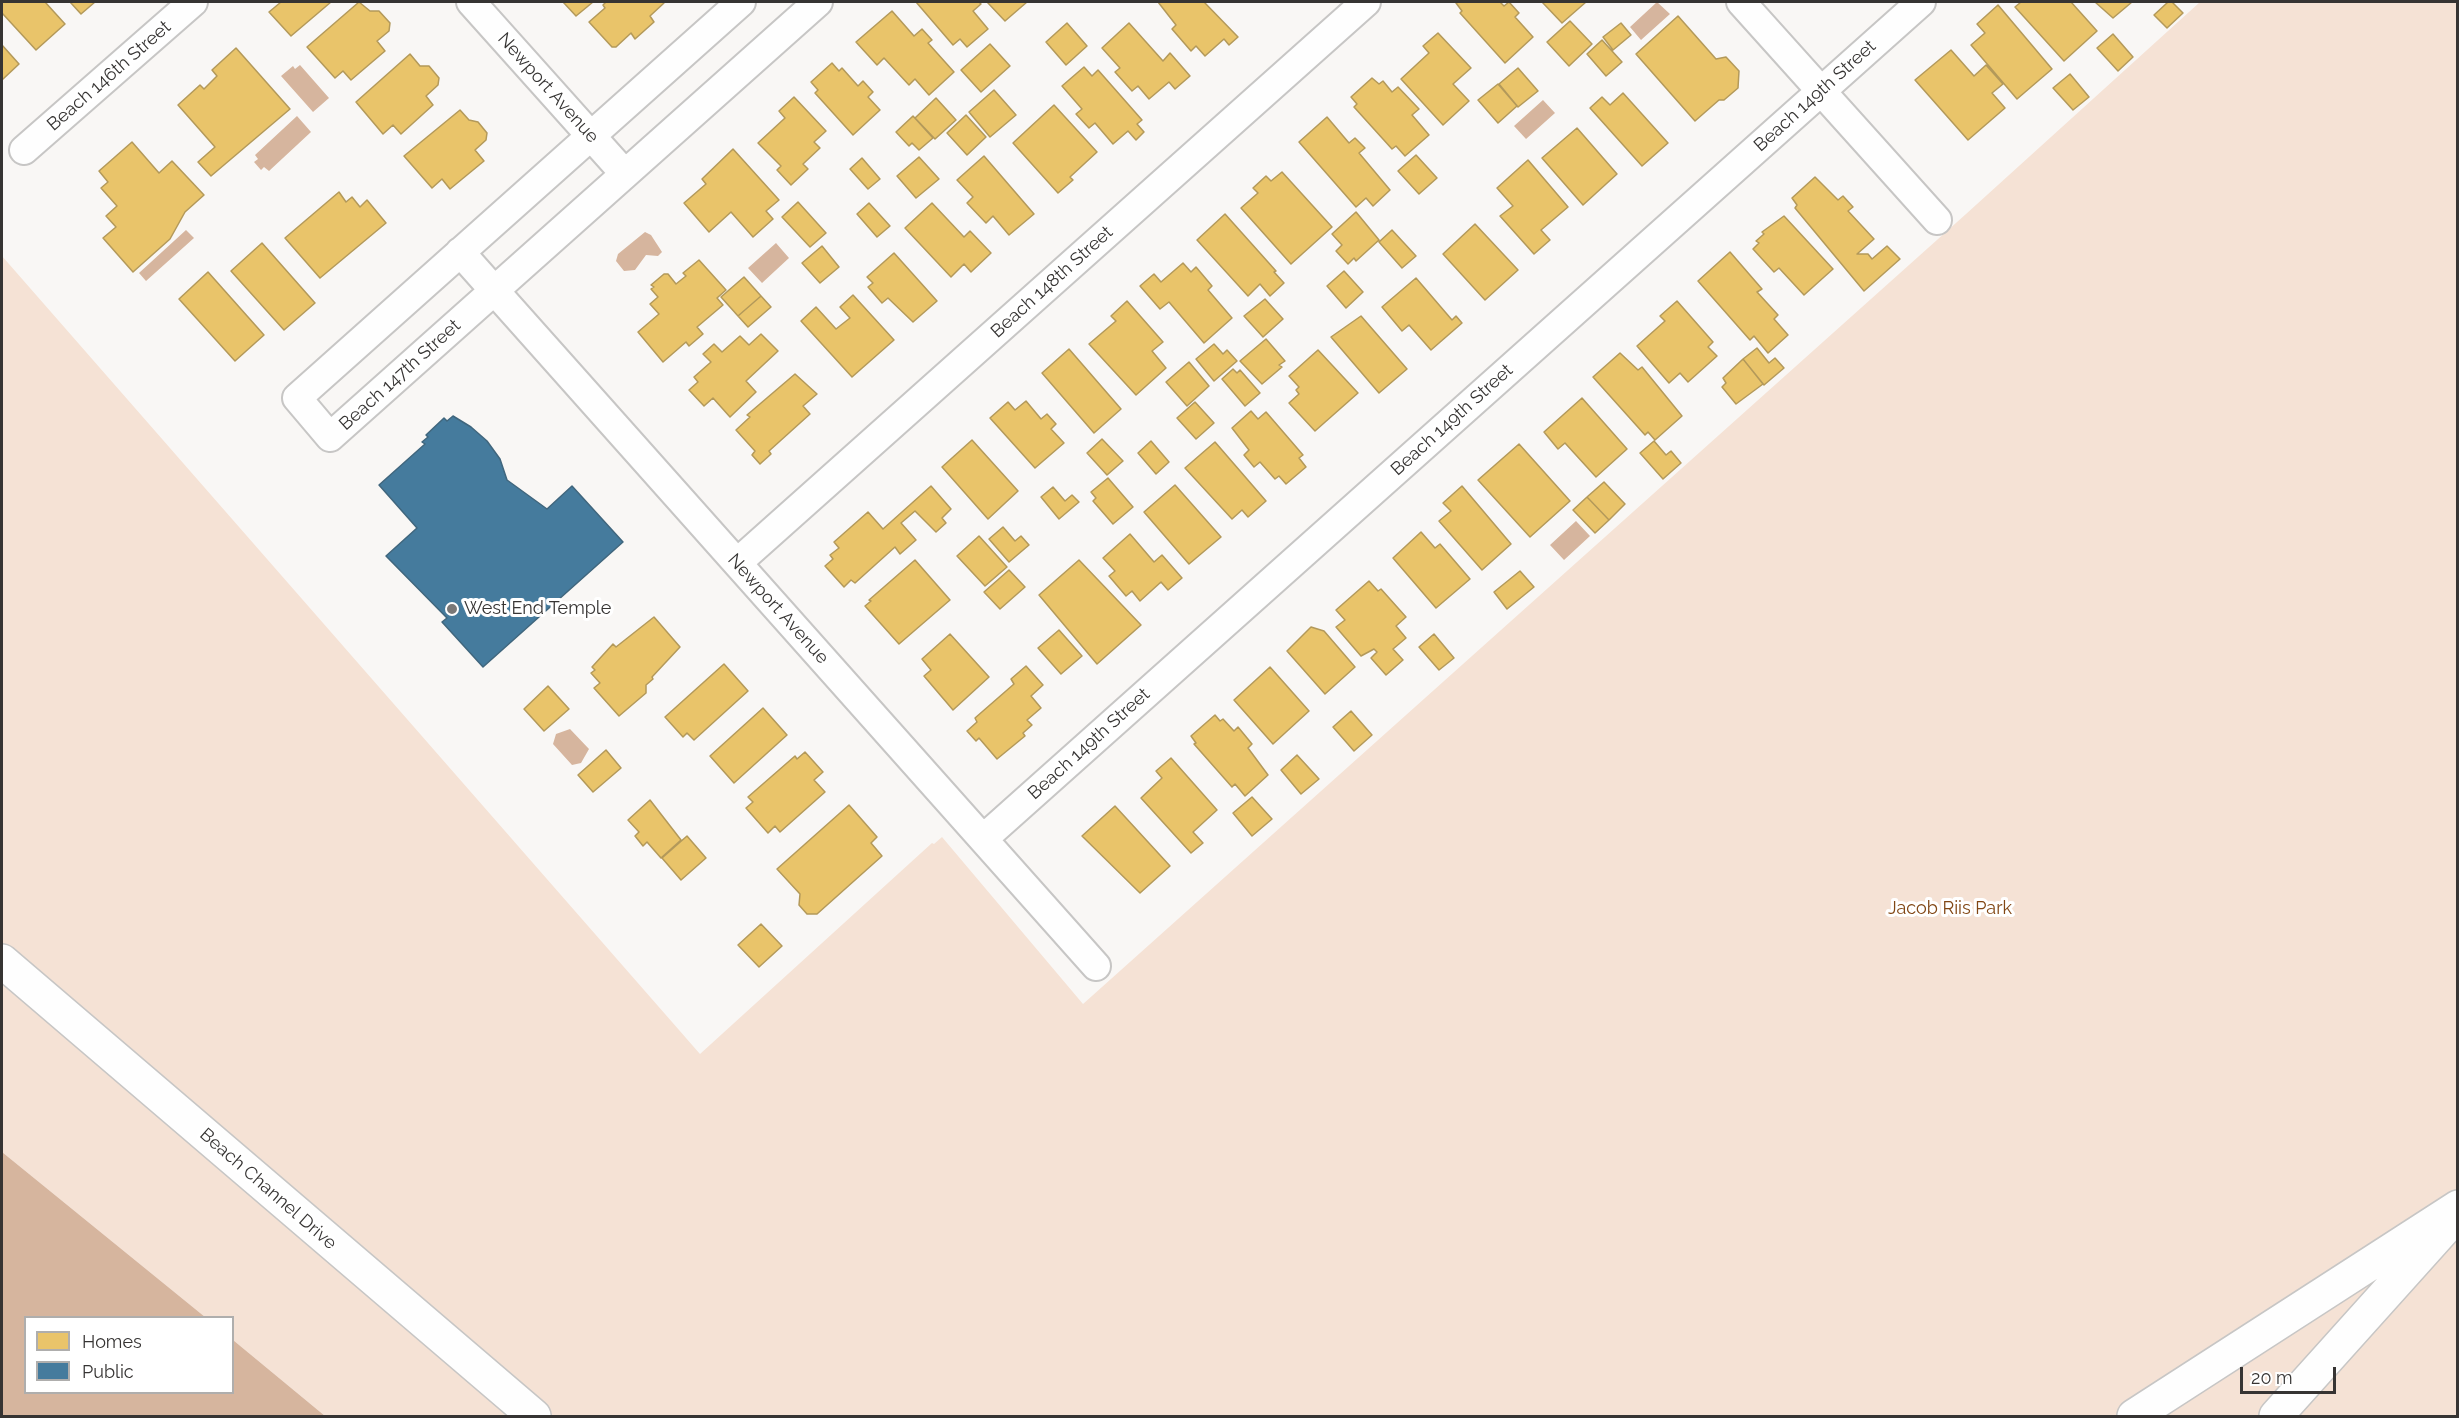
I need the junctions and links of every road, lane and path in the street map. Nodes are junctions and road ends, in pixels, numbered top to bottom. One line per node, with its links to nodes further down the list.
1 (193, 2): 10 (street, Beach 146th Street)
2 (471, 2): 9 (street, Newport Avenue)
3 (741, 2): 9 (street, Beach 147th Street)
4 (818, 2): 11 (street, Beach 147th Street)
5 (1366, 2): 15 (street, Beach 148th Street)
6 (1741, 2): 8 (street)
7 (1921, 2): 8 (street, Beach 149th Street)
8 (1821, 90): 12 (street); 16 (street, Beach 149th Street)
9 (591, 135): 11 (street, Newport Avenue); 13 (street, Beach 147th Street)
10 (24, 150)
11 (625, 174): 14 (street, Beach 147th Street)
12 (1936, 220)
13 (460, 252): 14 (street, Newport Avenue); 14 (street, Beach 147th Street)
14 (494, 291): 15 (street, Newport Avenue)
15 (737, 563): 16 (street, Newport Avenue)
16 (983, 838): 18 (street, Newport Avenue)
17 (2, 961): 21 (main road, Beach Channel Drive)
18 (1096, 966)
19 (2457, 1207): 22 (main road)
20 (2457, 1214): 23 (main road)
21 (534, 1416)
22 (2134, 1416)
23 (2276, 1416)

